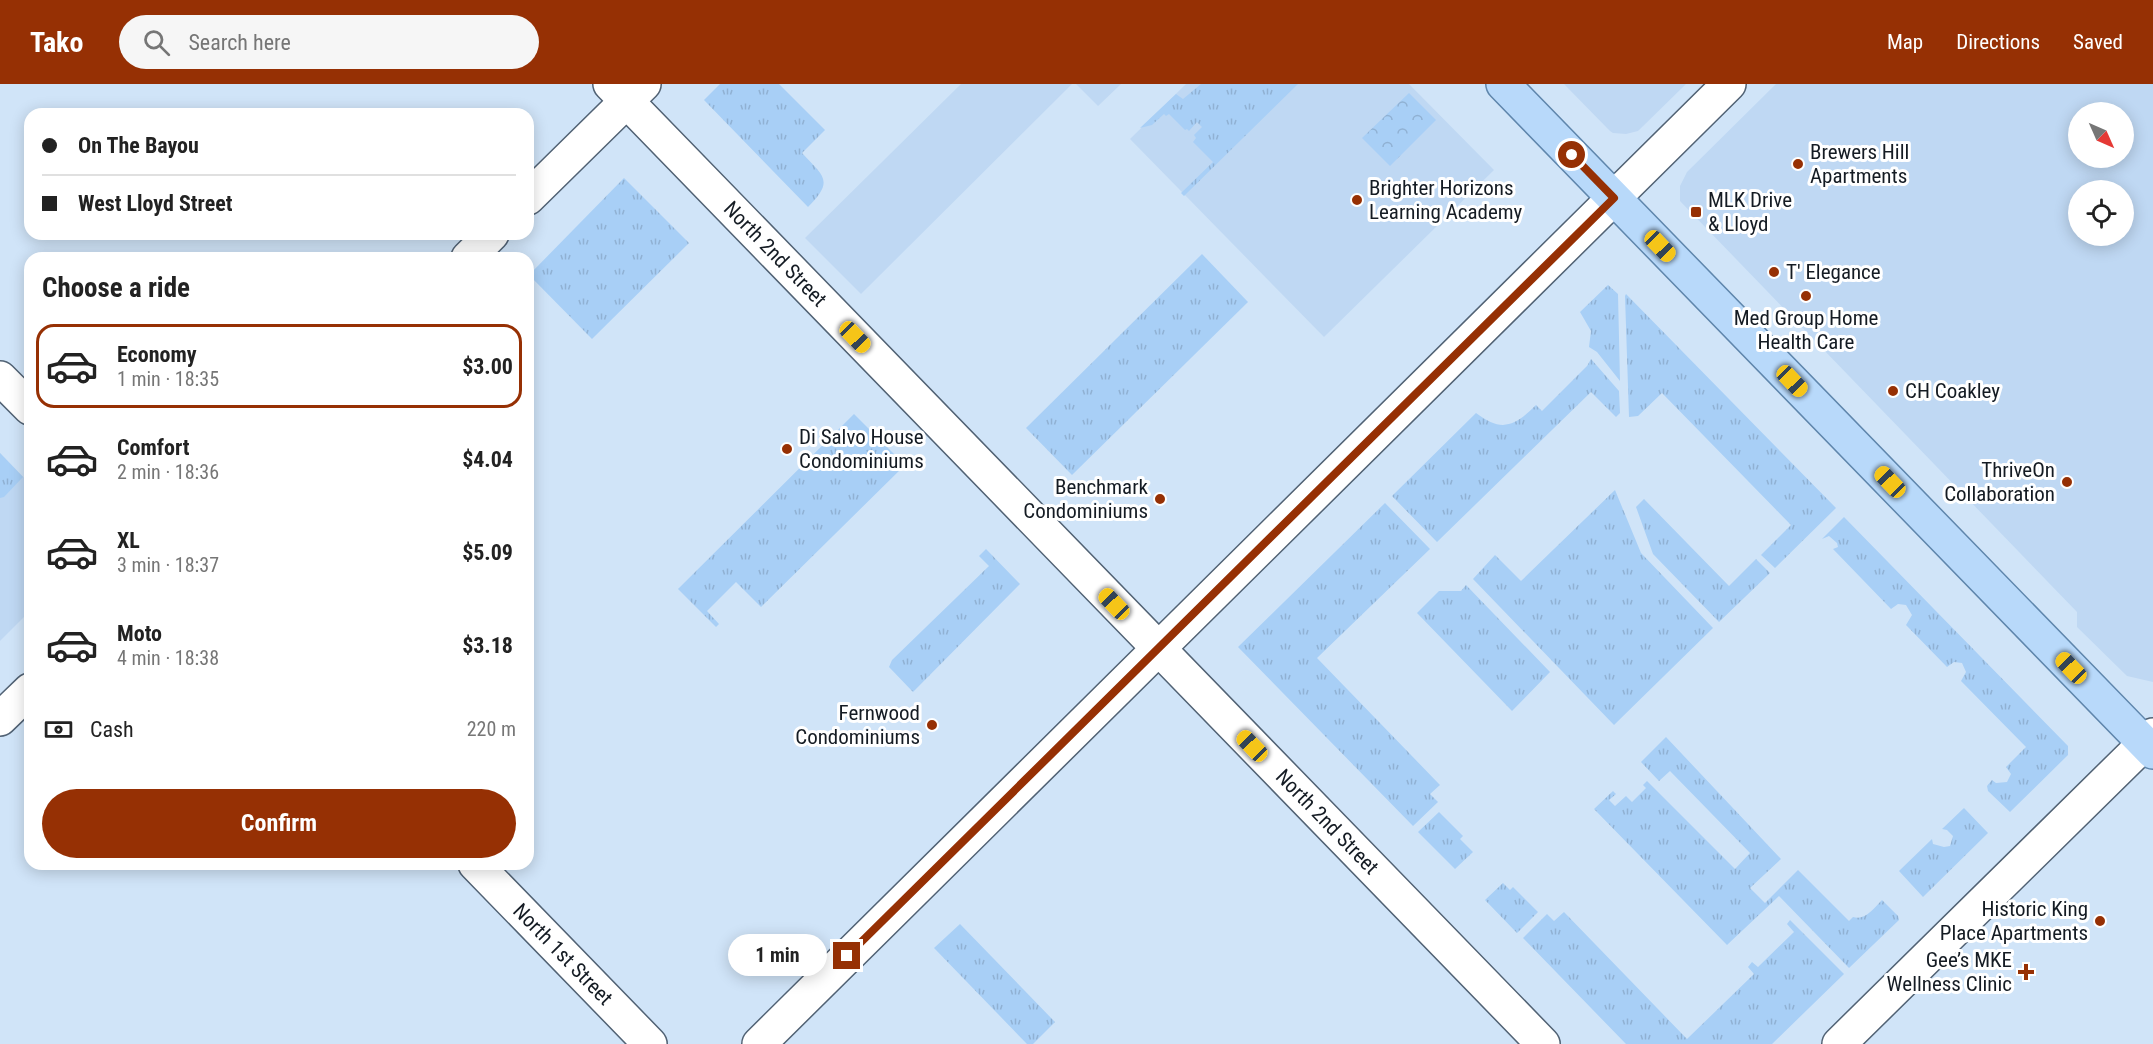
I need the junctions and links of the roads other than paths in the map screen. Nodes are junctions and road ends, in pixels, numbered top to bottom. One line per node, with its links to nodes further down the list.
1 (1503, 84): 5 (main road)
2 (1729, 84): 5 (street)
3 (627, 90): 4 (street); 10 (street, North 2nd Street)
4 (534, 191)
5 (1614, 198): 10 (street); 13 (main road)
6 (486, 240): 7 (street)
7 (474, 252)
8 (0, 378): 9 (street)
9 (24, 402)
10 (1158, 649): 16 (street); 17 (street, North 2nd Street)
11 (24, 696): 12 (street)
12 (0, 719)
13 (2150, 744): 18 (street)
14 (481, 870): 15 (street, North 1st Street)
15 (650, 1044)
16 (759, 1044)
17 (1543, 1044)
18 (1839, 1044)

